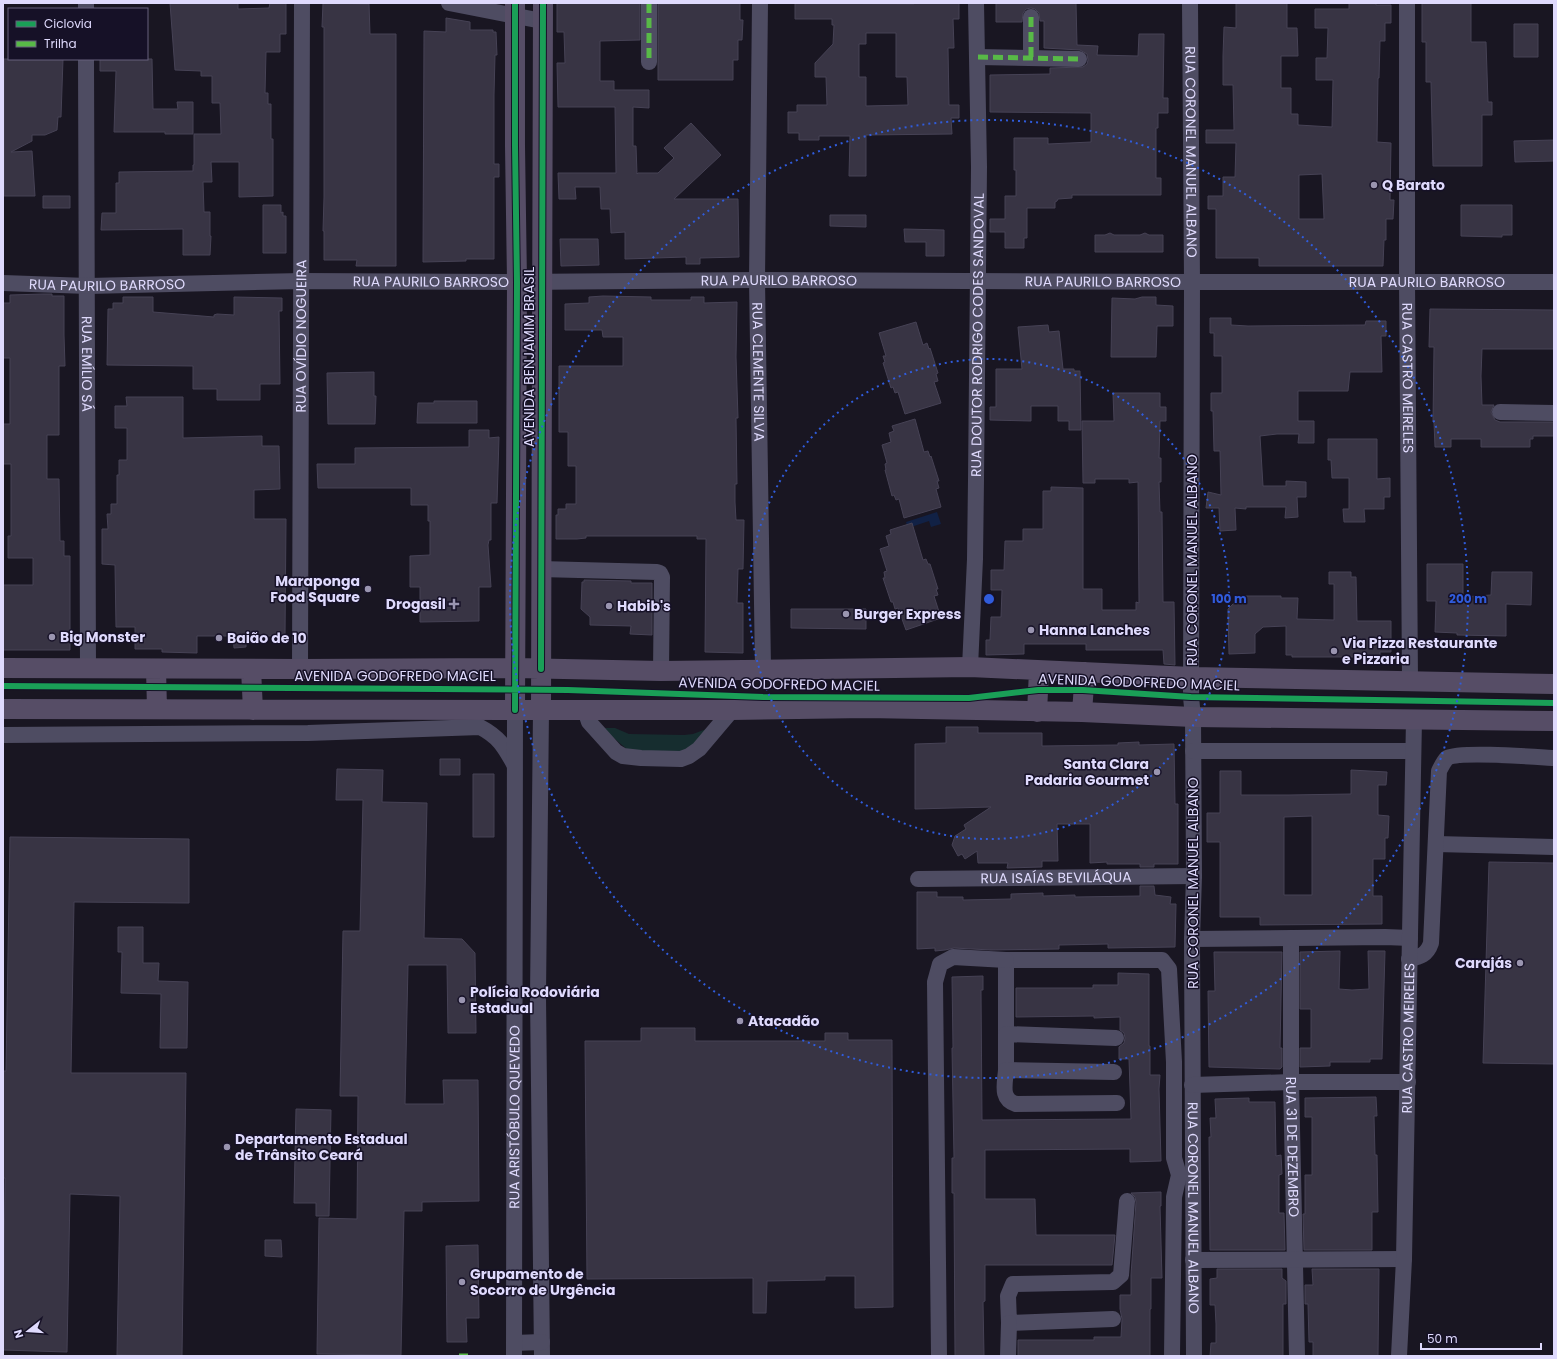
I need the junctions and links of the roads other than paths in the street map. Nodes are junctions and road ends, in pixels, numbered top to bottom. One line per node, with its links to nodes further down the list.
1 (302, 3): 18 (street, RUA OVÍDIO NOGUEIRA)
2 (449, 3): 8 (street)
3 (649, 3): 15 (street)
4 (760, 3): 16 (street, RUA CLEMENTE SILVA)
5 (976, 3): 11 (street, RUA DOUTOR RODRIGO CODES SANDOVAL)
6 (1190, 3): 22 (street, RUA CORONEL MANUEL ALBANO)
7 (1407, 3): 19 (street, RUA CASTRO MEIRELES)
8 (516, 9): 9 (street); 20 (main road, AVENIDA BENJAMIM BRASIL)
9 (542, 12): 21 (main road, AVENIDA BENJAMIM BRASIL)
10 (1031, 17): 12 (street)
11 (978, 57): 12 (street); 17 (street, RUA DOUTOR RODRIGO CODES SANDOVAL)
12 (1032, 58): 13 (street)
13 (1079, 59)
14 (86, 60): 25 (street, RUA EMÍLIO SÁ)
15 (649, 62)
16 (757, 280): 17 (street, RUA PAURILO BARROSO); 21 (street, RUA PAURILO BARROSO); 35 (street, RUA CLEMENTE SILVA)
17 (977, 280): 22 (street, RUA PAURILO BARROSO); 29 (street, RUA DOUTOR RODRIGO CODES SANDOVAL)
18 (302, 281): 20 (street, RUA PAURILO BARROSO); 25 (street, RUA PAURILO BARROSO); 36 (street, RUA OVÍDIO NOGUEIRA)
19 (1407, 281): 22 (street, RUA PAURILO BARROSO); 23 (street, RUA PAURILO BARROSO); 42 (street, RUA CASTRO MEIRELES)
20 (517, 282): 21 (street, RUA PAURILO BARROSO); 34 (main road, AVENIDA BENJAMIM BRASIL)
21 (542, 282): 28 (main road, AVENIDA BENJAMIM BRASIL)
22 (1192, 282): 41 (street, RUA CORONEL MANUEL ALBANO)
23 (1554, 282)
24 (3, 283): 25 (street, RUA PAURILO BARROSO)
25 (88, 286): 31 (street, RUA EMÍLIO SÁ)
26 (1500, 412): 27 (street)
27 (1554, 413)
28 (540, 570): 37 (main road, AVENIDA BENJAMIM BRASIL); 38 (street)
29 (970, 667): 35 (main road, AVENIDA GODOFREDO MACIEL); 39 (main road, AVENIDA GODOFREDO MACIEL)
30 (3, 668): 31 (main road, AVENIDA GODOFREDO MACIEL)
31 (88, 668): 32 (main road, AVENIDA GODOFREDO MACIEL)
32 (156, 668): 33 (main road, AVENIDA GODOFREDO MACIEL); 45 (main road)
33 (251, 668): 36 (main road, AVENIDA GODOFREDO MACIEL); 46 (main road)
34 (514, 668): 36 (main road, AVENIDA GODOFREDO MACIEL); 37 (main road, AVENIDA GODOFREDO MACIEL); 47 (main road, AVENIDA BENJAMIM BRASIL)
35 (763, 668): 38 (main road, AVENIDA GODOFREDO MACIEL)
36 (300, 669)
37 (541, 669): 38 (main road, AVENIDA GODOFREDO MACIEL); 48 (main road, AVENIDA BENJAMIM BRASIL)
38 (661, 671)
39 (1039, 671): 40 (main road, AVENIDA GODOFREDO MACIEL); 51 (main road)
40 (1085, 672): 41 (main road, AVENIDA GODOFREDO MACIEL); 52 (main road)
41 (1192, 677): 42 (main road, AVENIDA GODOFREDO MACIEL); 53 (street, RUA CORONEL MANUEL ALBANO)
42 (1410, 681): 43 (main road, AVENIDA GODOFREDO MACIEL)
43 (1554, 684)
44 (3, 709): 45 (main road, AVENIDA GODOFREDO MACIEL)
45 (156, 709): 46 (main road, AVENIDA GODOFREDO MACIEL)
46 (253, 710): 47 (main road, AVENIDA GODOFREDO MACIEL); 56 (street)
47 (514, 710): 48 (main road, AVENIDA GODOFREDO MACIEL); 61 (street, RUA ARISTÓBULO QUEVEDO)
48 (541, 710): 49 (main road, AVENIDA GODOFREDO MACIEL); 72 (street, RUA ARISTÓBULO QUEVEDO)
49 (585, 710): 50 (main road, AVENIDA GODOFREDO MACIEL); 50 (street)
50 (732, 710): 51 (main road, AVENIDA GODOFREDO MACIEL)
51 (1037, 712): 52 (main road, AVENIDA GODOFREDO MACIEL)
52 (1082, 712): 53 (main road, AVENIDA GODOFREDO MACIEL)
53 (1193, 717): 54 (main road, AVENIDA GODOFREDO MACIEL); 58 (street, RUA CORONEL MANUEL ALBANO)
54 (1414, 719): 55 (main road, AVENIDA GODOFREDO MACIEL); 59 (street, RUA CASTRO MEIRELES)
55 (1554, 721)
56 (254, 733): 57 (street); 61 (street)
57 (3, 735)
58 (1193, 751): 59 (street); 64 (street, RUA CORONEL MANUEL ALBANO)
59 (1413, 751): 67 (street, RUA CASTRO MEIRELES)
60 (1554, 758): 62 (street)
61 (514, 766): 71 (street, RUA ARISTÓBULO QUEVEDO)
62 (1436, 844): 63 (street); 69 (street)
63 (1554, 847)
64 (1194, 876): 65 (street, RUA ISAÍAS BEVILÁQUA); 68 (street, RUA CORONEL MANUEL ALBANO)
65 (918, 879)
66 (1291, 938): 67 (street); 68 (street); 77 (street, RUA 31 DE DEZEMBRO)
67 (1410, 938): 69 (street, RUA CASTRO MEIRELES)
68 (1192, 939): 79 (street, RUA CORONEL MANUEL ALBANO)
69 (1409, 959): 78 (street, RUA CASTRO MEIRELES)
70 (1006, 960): 73 (street); 81 (street); 90 (street)
71 (514, 996): 72 (street); 88 (street, RUA ARISTÓBULO QUEVEDO)
72 (538, 996): 89 (street, RUA ARISTÓBULO QUEVEDO)
73 (1006, 1034): 74 (street); 75 (street)
74 (1116, 1038)
75 (1006, 1070): 76 (street); 80 (street)
76 (1114, 1072)
77 (1291, 1082): 78 (street); 79 (street); 83 (street, RUA 31 DE DEZEMBRO)
78 (1408, 1082): 84 (street, RUA CASTRO MEIRELES)
79 (1192, 1085): 81 (street, RUA CORONEL MANUEL ALBANO)
80 (1117, 1103)
81 (1186, 1176): 85 (street, RUA CORONEL MANUEL ALBANO); 92 (street)
82 (1127, 1201): 87 (street)
83 (1294, 1259): 84 (street); 85 (street); 94 (street, RUA 31 DE DEZEMBRO)
84 (1404, 1259): 95 (street, RUA CASTRO MEIRELES)
85 (1193, 1260): 93 (street, RUA CORONEL MANUEL ALBANO)
86 (1113, 1319): 87 (street)
87 (1009, 1323): 91 (street)
88 (514, 1349): 89 (street)
89 (542, 1349)
90 (939, 1356)
91 (1008, 1356)
92 (1172, 1356)
93 (1194, 1356)
94 (1297, 1356)
95 (1399, 1356)

